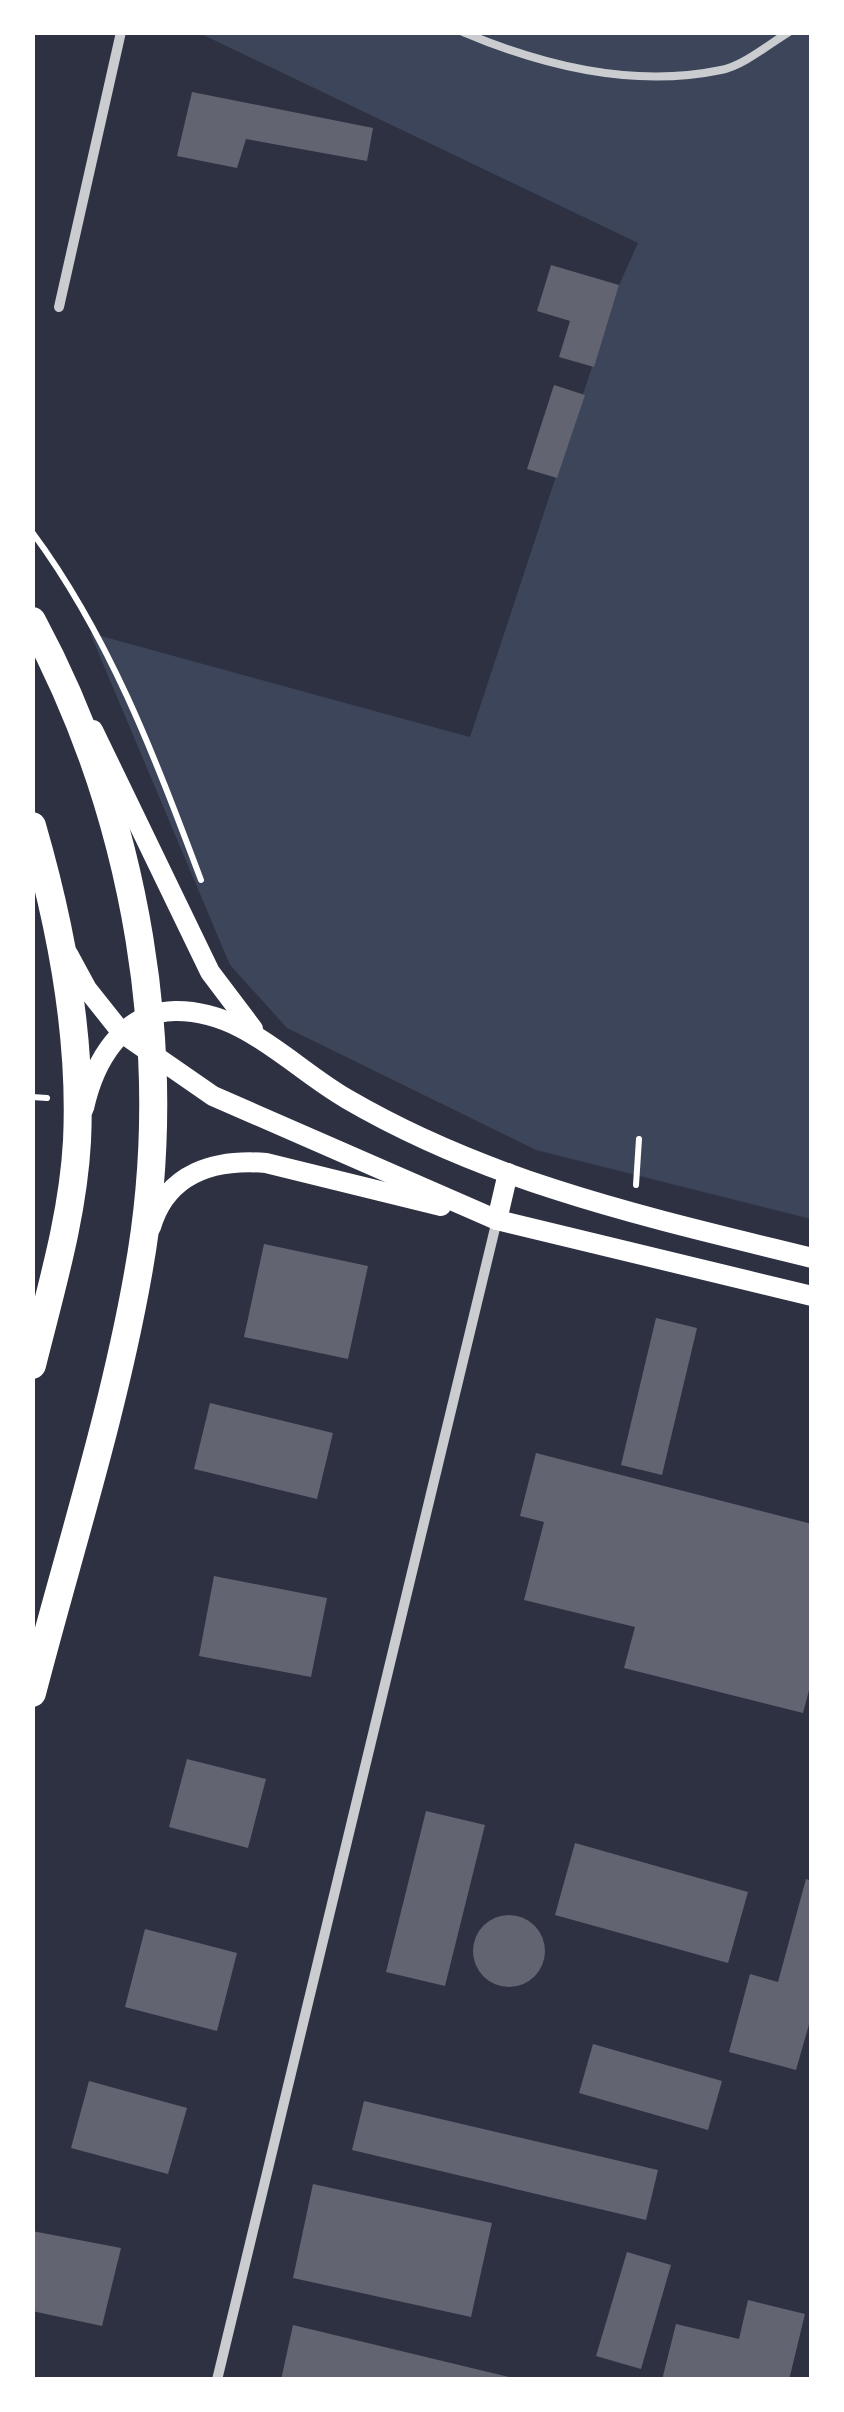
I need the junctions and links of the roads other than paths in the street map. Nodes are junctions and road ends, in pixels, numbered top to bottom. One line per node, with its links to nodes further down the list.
1 (121, 32): 4 (street)
2 (464, 32): 3 (lane)
3 (789, 32)
4 (59, 307)
5 (32, 620): 6 (highway)
6 (67, 685): 9 (highway); 11 (main road)
7 (32, 826): 8 (highway)
8 (56, 929): 10 (main road); 13 (highway)
9 (148, 1015): 10 (main road); 11 (main road); 12 (highway)
10 (122, 1033): 12 (main road); 13 (main road)
11 (270, 1044): 14 (main road)
12 (151, 1054): 15 (main road); 17 (highway)
13 (77, 1144): 19 (highway)
14 (508, 1174): 15 (main road); 16 (main road)
15 (497, 1220): 17 (main road); 18 (main road); 21 (street)
16 (812, 1258)
17 (138, 1274): 20 (highway)
18 (812, 1296)
19 (32, 1365)
20 (32, 1693)
21 (217, 2380)

